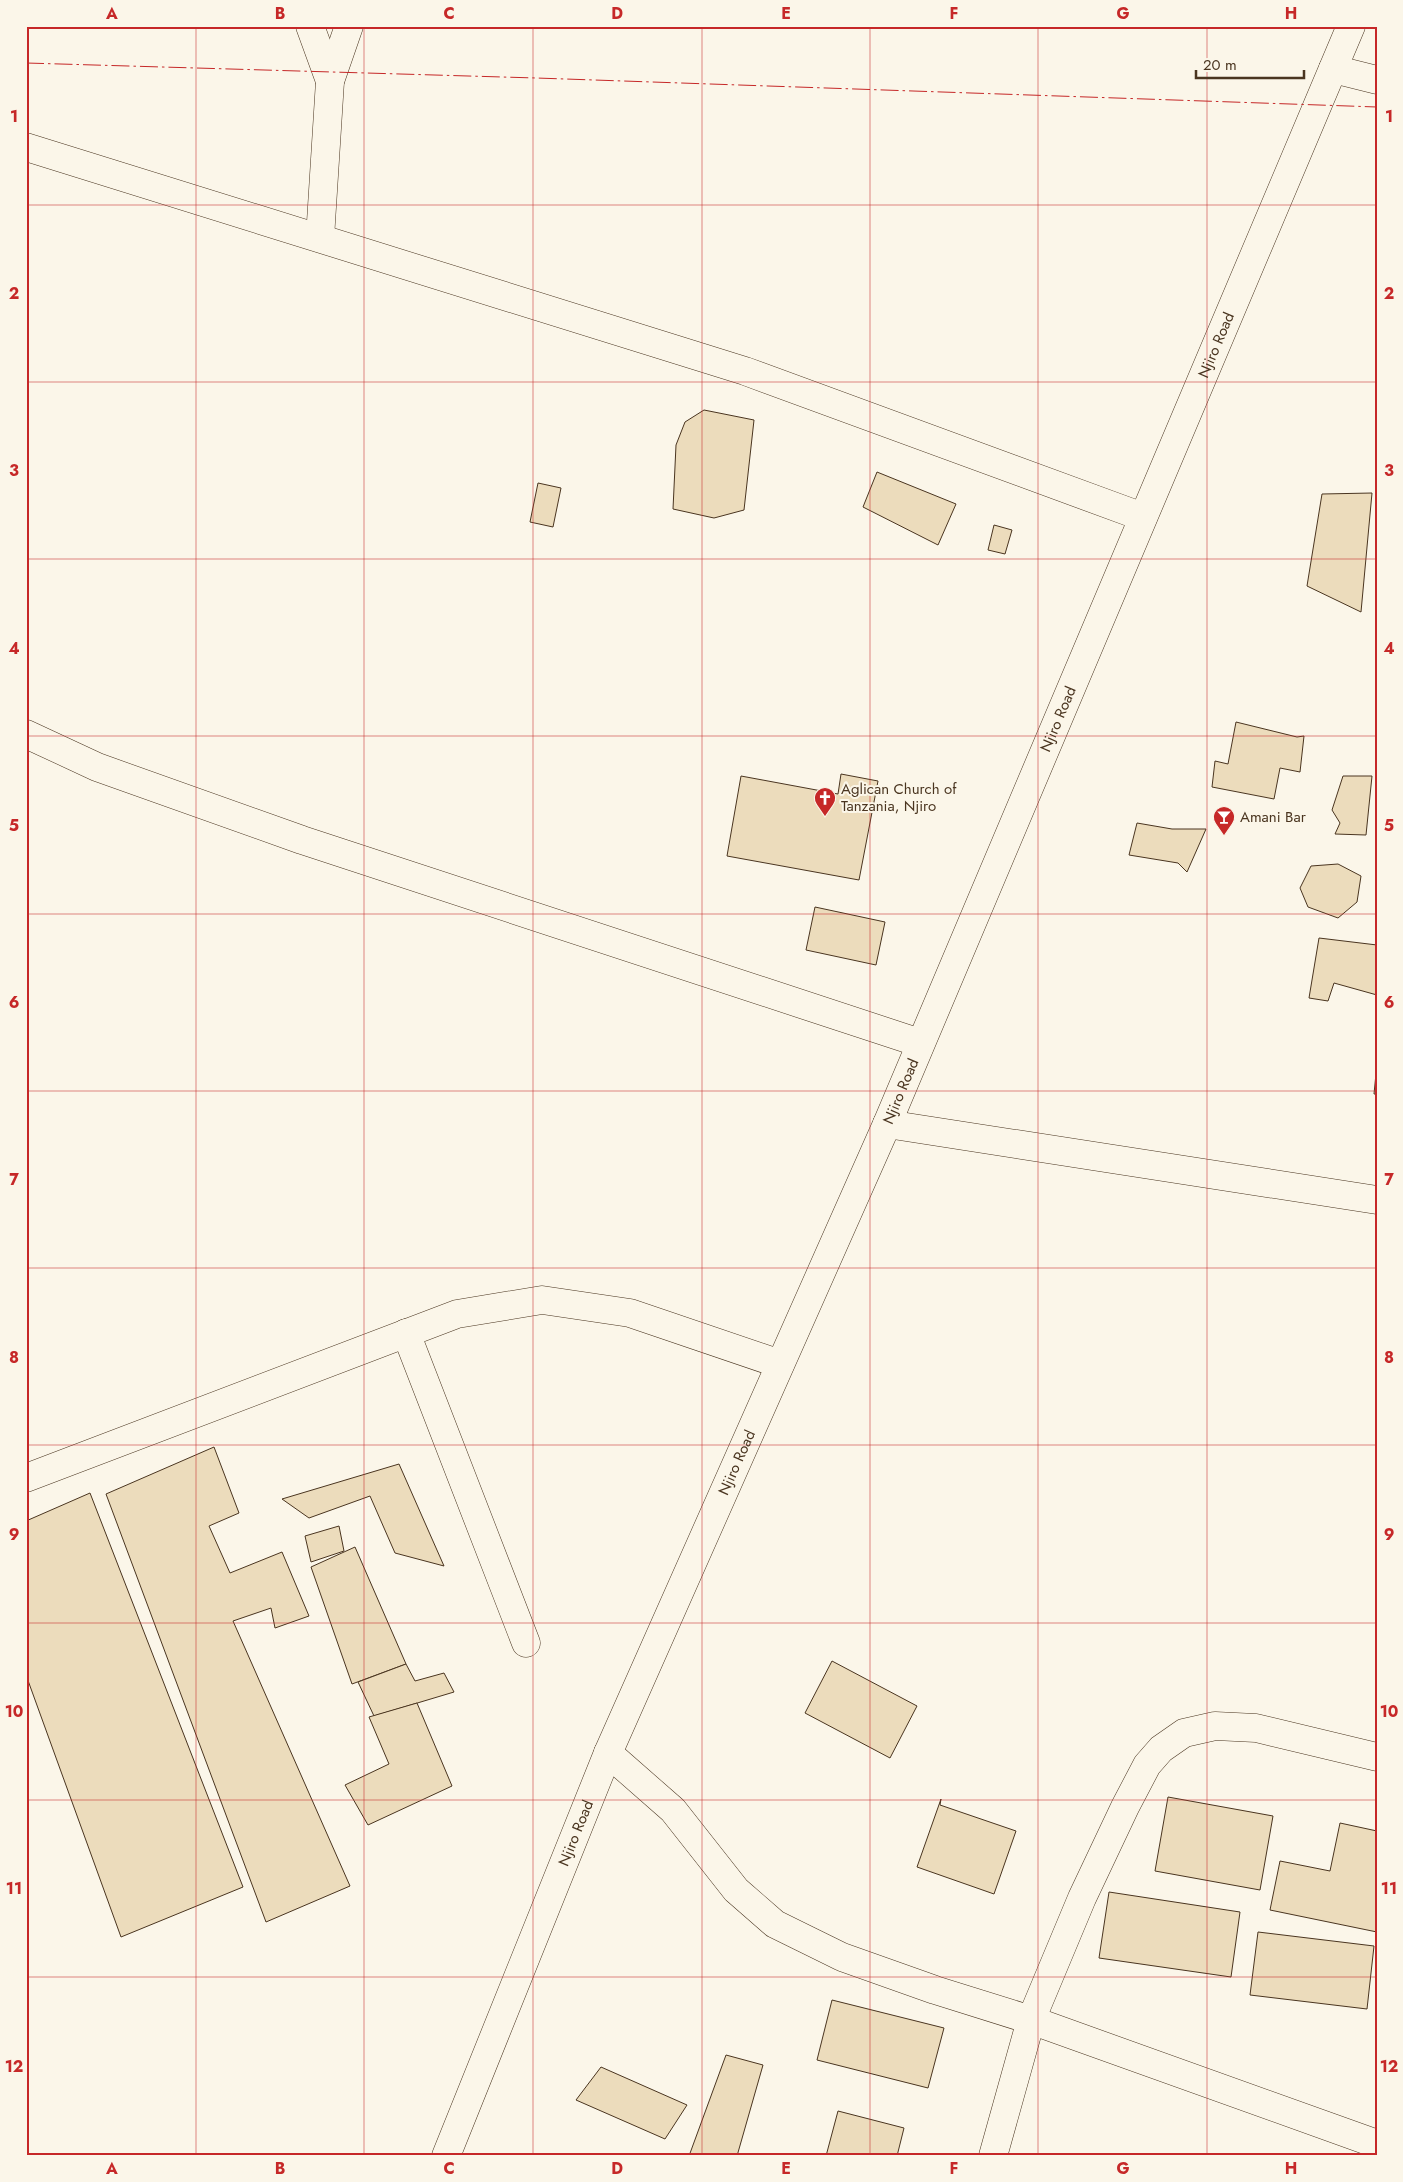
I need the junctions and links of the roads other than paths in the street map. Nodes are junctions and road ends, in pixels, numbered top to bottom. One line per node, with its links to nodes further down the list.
1 (310, 26): 6 (street)
2 (348, 26): 6 (street)
3 (1351, 26): 4 (street, Njiro Road)
4 (1333, 69): 5 (street); 9 (street, Njiro Road)
5 (1377, 80)
6 (330, 81): 8 (street)
7 (26, 147): 8 (street)
8 (320, 238): 9 (street)
9 (1143, 517): 11 (street, Njiro Road)
10 (26, 734): 11 (street)
11 (920, 1043): 12 (street, Njiro Road)
12 (886, 1124): 13 (street); 15 (street, Njiro Road)
13 (1377, 1200)
14 (406, 1333): 15 (street); 16 (street); 17 (street)
15 (780, 1364): 18 (street, Njiro Road)
16 (26, 1478)
17 (526, 1643)
18 (608, 1753): 20 (street); 22 (street, Njiro Road)
19 (1377, 1757): 20 (street)
20 (1031, 2020): 21 (street); 23 (street)
21 (1377, 2144)
22 (446, 2156)
23 (993, 2156)

